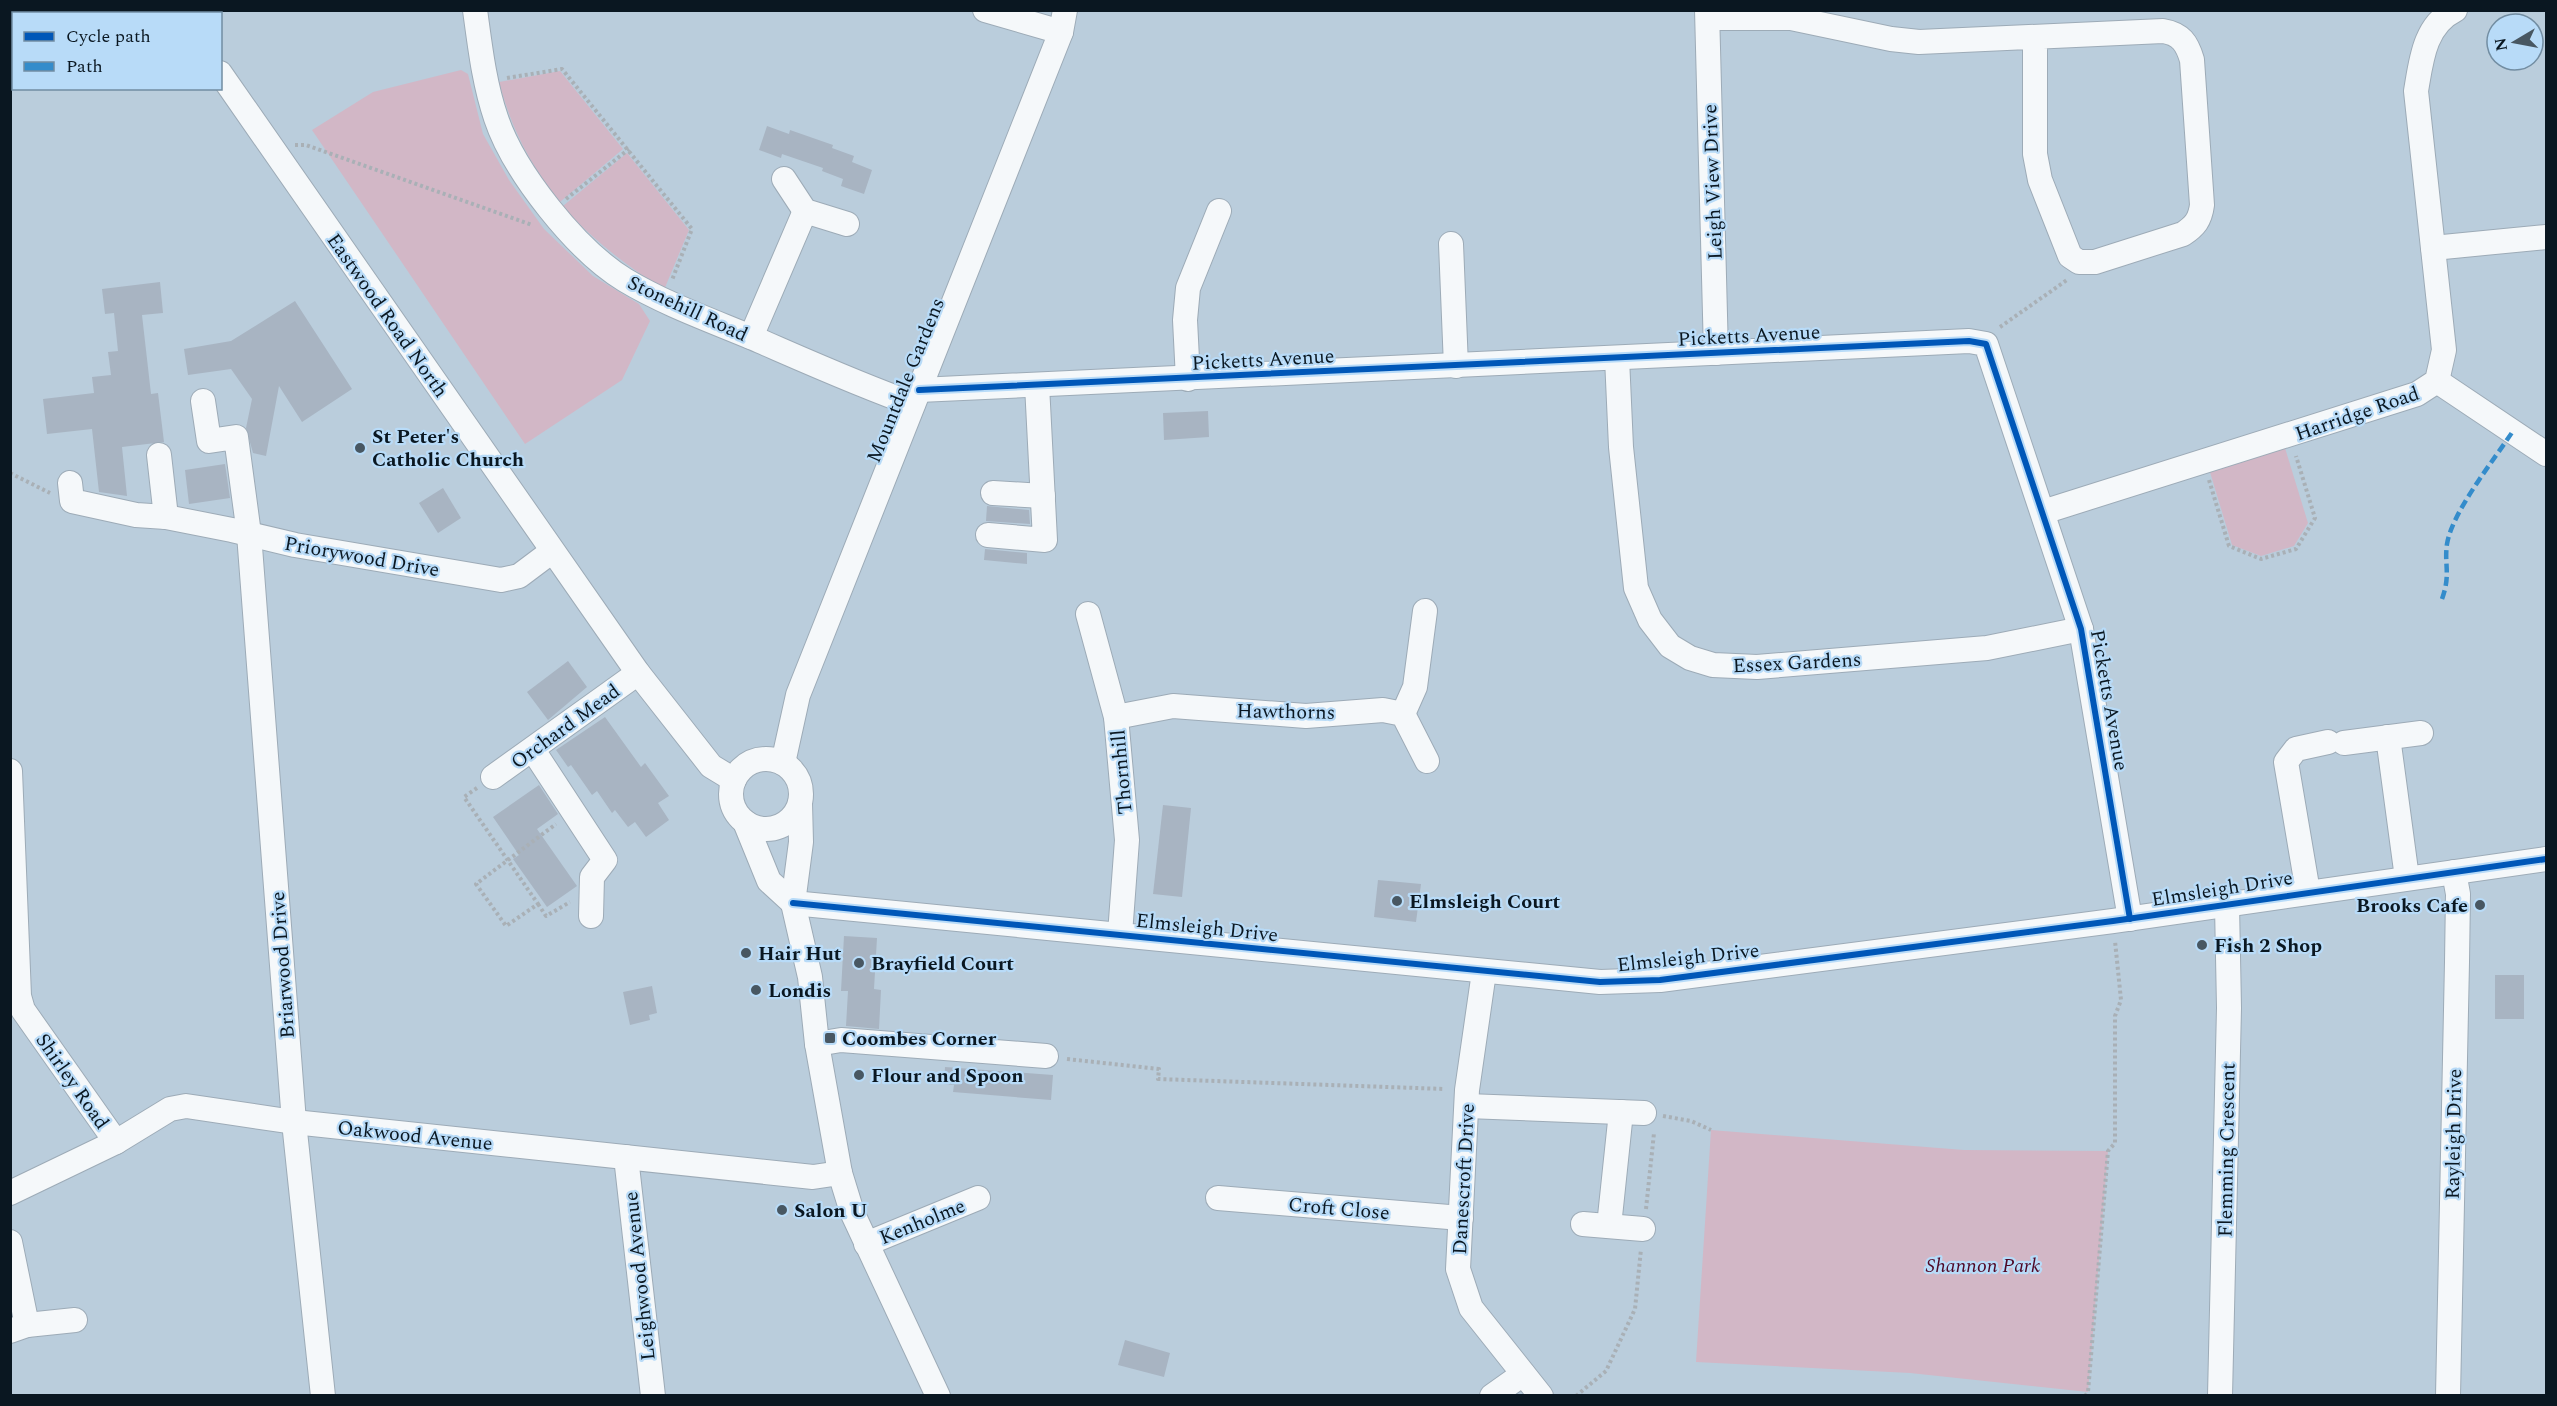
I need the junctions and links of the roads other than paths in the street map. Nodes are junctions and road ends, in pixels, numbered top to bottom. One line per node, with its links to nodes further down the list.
1 (475, 10): 15 (street, Stonehill Road)
2 (985, 10): 5 (street)
3 (2455, 10): 14 (street, Harridge Road)
4 (1707, 14): 6 (street); 16 (street, Leigh View Drive)
5 (1063, 21): 22 (street, Mountdale Gardens)
6 (2035, 38): 6 (street)
7 (222, 76): 33 (street, Eastwood Road North)
8 (784, 179): 9 (street)
9 (805, 211): 11 (street); 15 (street)
10 (1219, 211): 19 (street)
11 (847, 224)
12 (2547, 237): 14 (street)
13 (1451, 243): 18 (street)
14 (2433, 248): 20 (street, Harridge Road)
15 (751, 337): 22 (street, Stonehill Road)
16 (1716, 353): 17 (street, Picketts Avenue); 29 (street, Picketts Avenue)
17 (1617, 358): 18 (street, Picketts Avenue); 36 (street, Essex Gardens)
18 (1456, 366): 19 (street, Picketts Avenue)
19 (1188, 379): 21 (street, Picketts Avenue)
20 (2437, 381): 24 (street); 29 (street, Harridge Road)
21 (1037, 385): 22 (street, Picketts Avenue); 28 (street)
22 (916, 397): 44 (street, Mountdale Gardens)
23 (203, 401): 31 (street, Briarwood Drive)
24 (2547, 453)
25 (159, 455): 30 (street)
26 (64, 490): 30 (street, Priorywood Drive)
27 (993, 493): 28 (street)
28 (1042, 496): 32 (street)
29 (2043, 512): 36 (street, Picketts Avenue)
30 (166, 517): 31 (street, Priorywood Drive)
31 (249, 534): 33 (street, Priorywood Drive); 63 (street, Briarwood Drive)
32 (988, 535)
33 (551, 552): 37 (street, Eastwood Road North)
34 (1425, 611): 38 (street)
35 (1088, 614): 39 (street, Thornhill)
36 (2081, 629): 57 (street, Picketts Avenue)
37 (638, 674): 42 (street, Orchard Mead); 47 (street, Eastwood Road North)
38 (1402, 714): 39 (street, Hawthorns); 43 (street)
39 (1116, 717): 58 (street, Thornhill)
40 (2421, 733): 41 (street)
41 (2388, 737): 52 (street); 53 (street)
42 (533, 750): 46 (street, Orchard Mead); 56 (street)
43 (1427, 761)
44 (783, 763): 47 (street); 48 (street)
45 (10, 771): 64 (street, Shirley Road)
46 (493, 777)
47 (734, 780): 49 (street)
48 (800, 803): 49 (street); 54 (street)
49 (745, 822): 54 (street)
50 (2547, 859): 51 (street, Elmsleigh Drive)
51 (2454, 872): 52 (street, Elmsleigh Drive); 85 (street, Rayleigh Drive)
52 (2407, 878): 53 (street, Elmsleigh Drive)
53 (2308, 892): 55 (street, Elmsleigh Drive)
54 (792, 903): 58 (street, Elmsleigh Drive); 60 (street)
55 (2227, 905): 57 (street, Elmsleigh Drive); 84 (street, Flemming Crescent)
56 (591, 908)
57 (2122, 920): 59 (street, Elmsleigh Drive)
58 (1120, 934): 59 (street, Elmsleigh Drive)
59 (1484, 972): 62 (street, Danescroft Drive)
60 (817, 1044): 61 (street); 66 (street)
61 (1046, 1056)
62 (1467, 1098): 70 (street, Danescroft Drive); 72 (street)
63 (294, 1122): 64 (street, Oakwood Avenue); 65 (street, Oakwood Avenue); 79 (street, Briarwood Drive)
64 (116, 1142): 67 (street, Oakwood Avenue)
65 (626, 1157): 66 (street, Oakwood Avenue); 80 (street, Leighwood Avenue)
66 (840, 1173): 75 (street)
67 (10, 1193)
68 (978, 1198): 75 (street, Kenholme)
69 (1218, 1198): 70 (street, Croft Close)
70 (1461, 1218): 78 (street, Danescroft Drive)
71 (1583, 1224): 72 (street)
72 (1609, 1226): 73 (street)
73 (1643, 1230)
74 (10, 1242): 77 (street)
75 (866, 1244): 81 (street)
76 (75, 1320): 77 (street)
77 (19, 1328)
78 (1523, 1374): 82 (street); 83 (street, Danescroft Drive)
79 (323, 1395)
80 (653, 1395)
81 (938, 1395)
82 (1492, 1395)
83 (1541, 1395)
84 (2220, 1395)
85 (2448, 1395)

